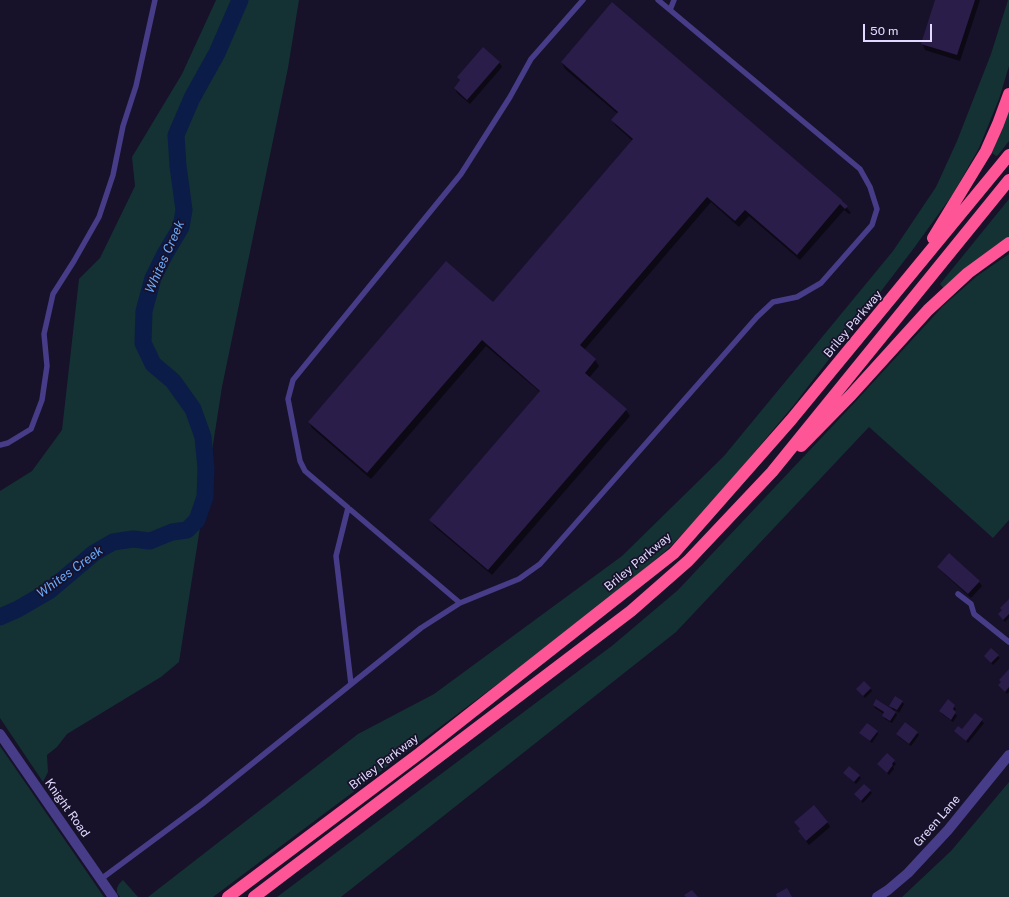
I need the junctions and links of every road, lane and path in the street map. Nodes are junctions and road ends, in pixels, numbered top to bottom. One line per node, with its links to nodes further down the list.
1 (155, 0): 11 (lane)
2 (583, 0): 13 (lane)
3 (658, 0): 5 (lane)
4 (674, 0): 5 (lane)
5 (670, 10): 15 (lane)
6 (1009, 94): 10 (highway)
7 (1009, 155): 10 (highway, Briley Parkway)
8 (1009, 180): 12 (highway)
9 (1009, 243): 12 (highway)
10 (910, 277): 22 (highway, Briley Parkway)
11 (0, 445)
12 (772, 472): 23 (highway)
13 (348, 508): 15 (lane); 17 (lane)
14 (958, 594): 16 (lane)
15 (460, 603): 17 (lane)
16 (1009, 642)
17 (351, 684): 20 (lane)
18 (0, 734): 20 (street, Knight Road)
19 (1009, 755): 24 (street, Green Lane)
20 (100, 879): 21 (street, Knight Road)
21 (113, 897)
22 (228, 897)
23 (254, 897)
24 (877, 897)

